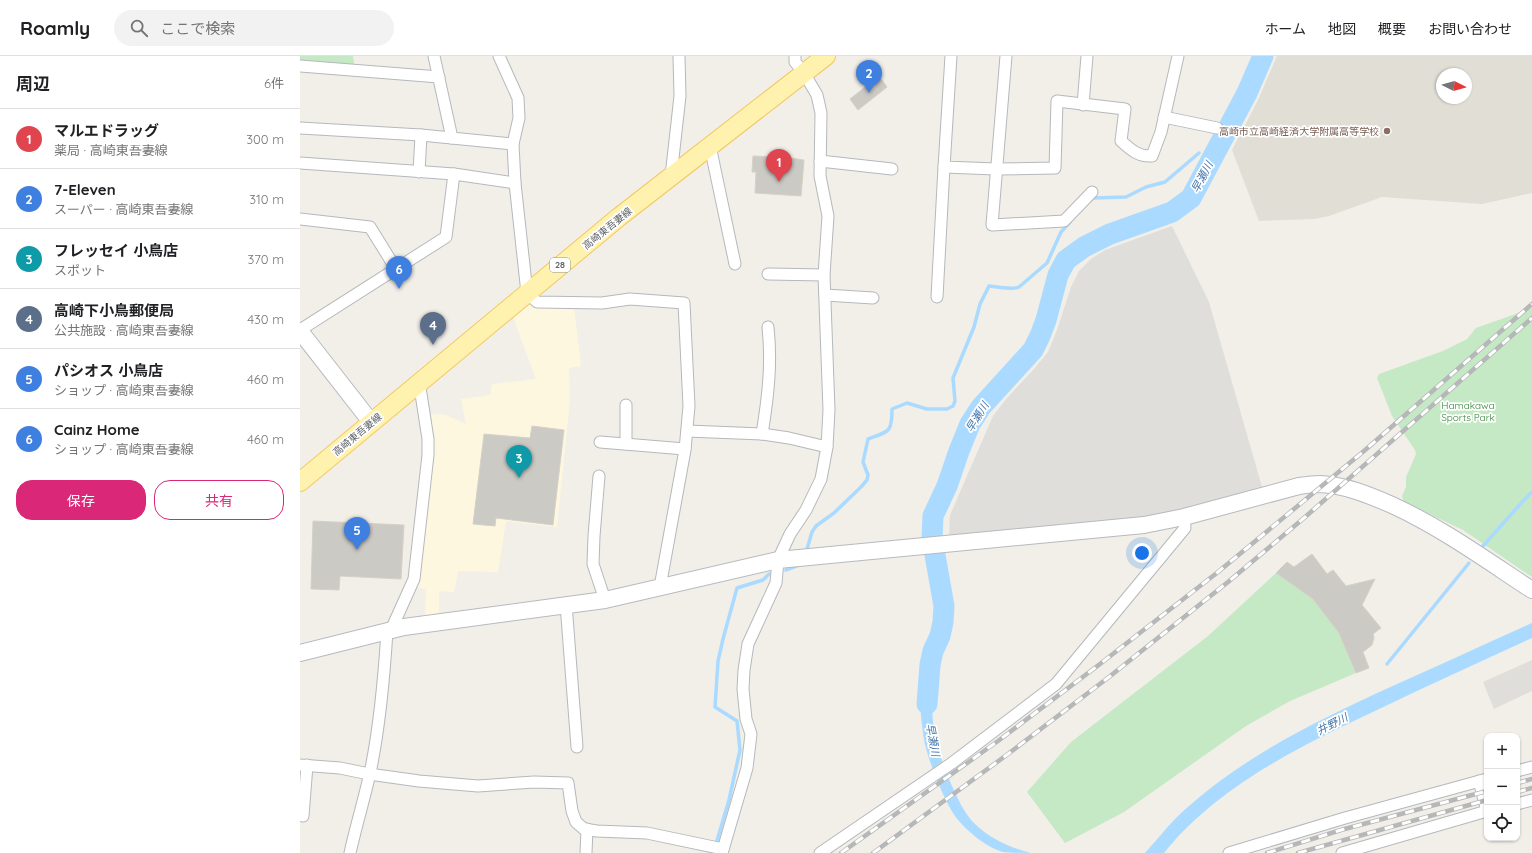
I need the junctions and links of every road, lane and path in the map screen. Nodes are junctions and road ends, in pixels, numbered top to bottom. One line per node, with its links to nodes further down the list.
1 (434, 56): 12 (street)
2 (500, 56): 19 (street)
3 (679, 56): 28 (street)
4 (795, 56): 11 (street)
5 (826, 56): 11 (main road, 高崎東吾妻線 / 28)
6 (951, 56): 23 (street)
7 (1006, 56): 25 (street)
8 (1087, 56): 13 (street)
9 (1178, 56): 14 (street)
10 (300, 66): 12 (street)
11 (804, 73): 20 (main road, 高崎東吾妻線 / 28); 21 (street)
12 (439, 77): 18 (street)
13 (1083, 105): 14 (street); 25 (street)
14 (1164, 117): 16 (street)
15 (300, 126): 17 (street)
16 (1217, 128)
17 (421, 135): 18 (street); 26 (street)
18 (452, 138): 19 (street)
19 (513, 144): 29 (street)
20 (710, 146): 28 (main road, 高崎東吾妻線 / 28); 32 (street)
21 (820, 161): 24 (street); 35 (street)
22 (300, 163): 26 (street)
23 (944, 167): 25 (street); 38 (street)
24 (892, 169)
25 (996, 169): 30 (street)
26 (419, 172): 27 (street)
27 (454, 174): 29 (street); 33 (street)
28 (672, 176): 36 (main road, 高崎東吾妻線 / 28)
29 (515, 184): 36 (street)
30 (1092, 192)
31 (300, 219): 33 (street)
32 (735, 264)
33 (396, 269): 41 (street)
34 (768, 274): 35 (street)
35 (824, 275): 37 (street)
36 (527, 292): 42 (main road, 高崎東吾妻線 / 28); 45 (street)
37 (825, 295): 39 (street); 49 (street)
38 (937, 297)
39 (873, 298)
40 (768, 327): 46 (street)
41 (300, 331): 44 (street)
42 (420, 381): 44 (main road, 高崎東吾妻線 / 28); 59 (street)
43 (626, 405): 48 (street)
44 (371, 422): 52 (main road, 高崎東吾妻線 / 28)
45 (687, 431): 46 (street); 50 (street)
46 (762, 434): 49 (street)
47 (600, 442): 48 (street)
48 (626, 444): 50 (street)
49 (827, 447): 54 (street)
50 (685, 449): 55 (street)
51 (599, 476): 57 (street)
52 (300, 482)
53 (1184, 517): 54 (street); 56 (street); 76 (street)
54 (778, 560): 55 (street); 73 (street)
55 (660, 587): 57 (street)
56 (1532, 590)
57 (605, 600): 58 (street)
58 (566, 604): 59 (street); 61 (street)
59 (389, 630): 60 (street); 65 (street)
60 (300, 653)
61 (577, 747)
62 (303, 765): 65 (street); 71 (street)
63 (1532, 766): 64 (street)
64 (1520, 770)
65 (370, 774): 72 (street); 74 (street)
66 (1483, 780): 69 (street); 77 (street)
67 (1532, 800): 68 (street)
68 (1520, 803)
69 (1486, 805)
70 (1484, 812): 78 (street)
71 (303, 816)
72 (587, 829): 73 (street); 75 (street)
73 (723, 851)
74 (350, 853)
75 (586, 853)
76 (820, 853)
77 (1229, 853)
78 (1342, 853)

